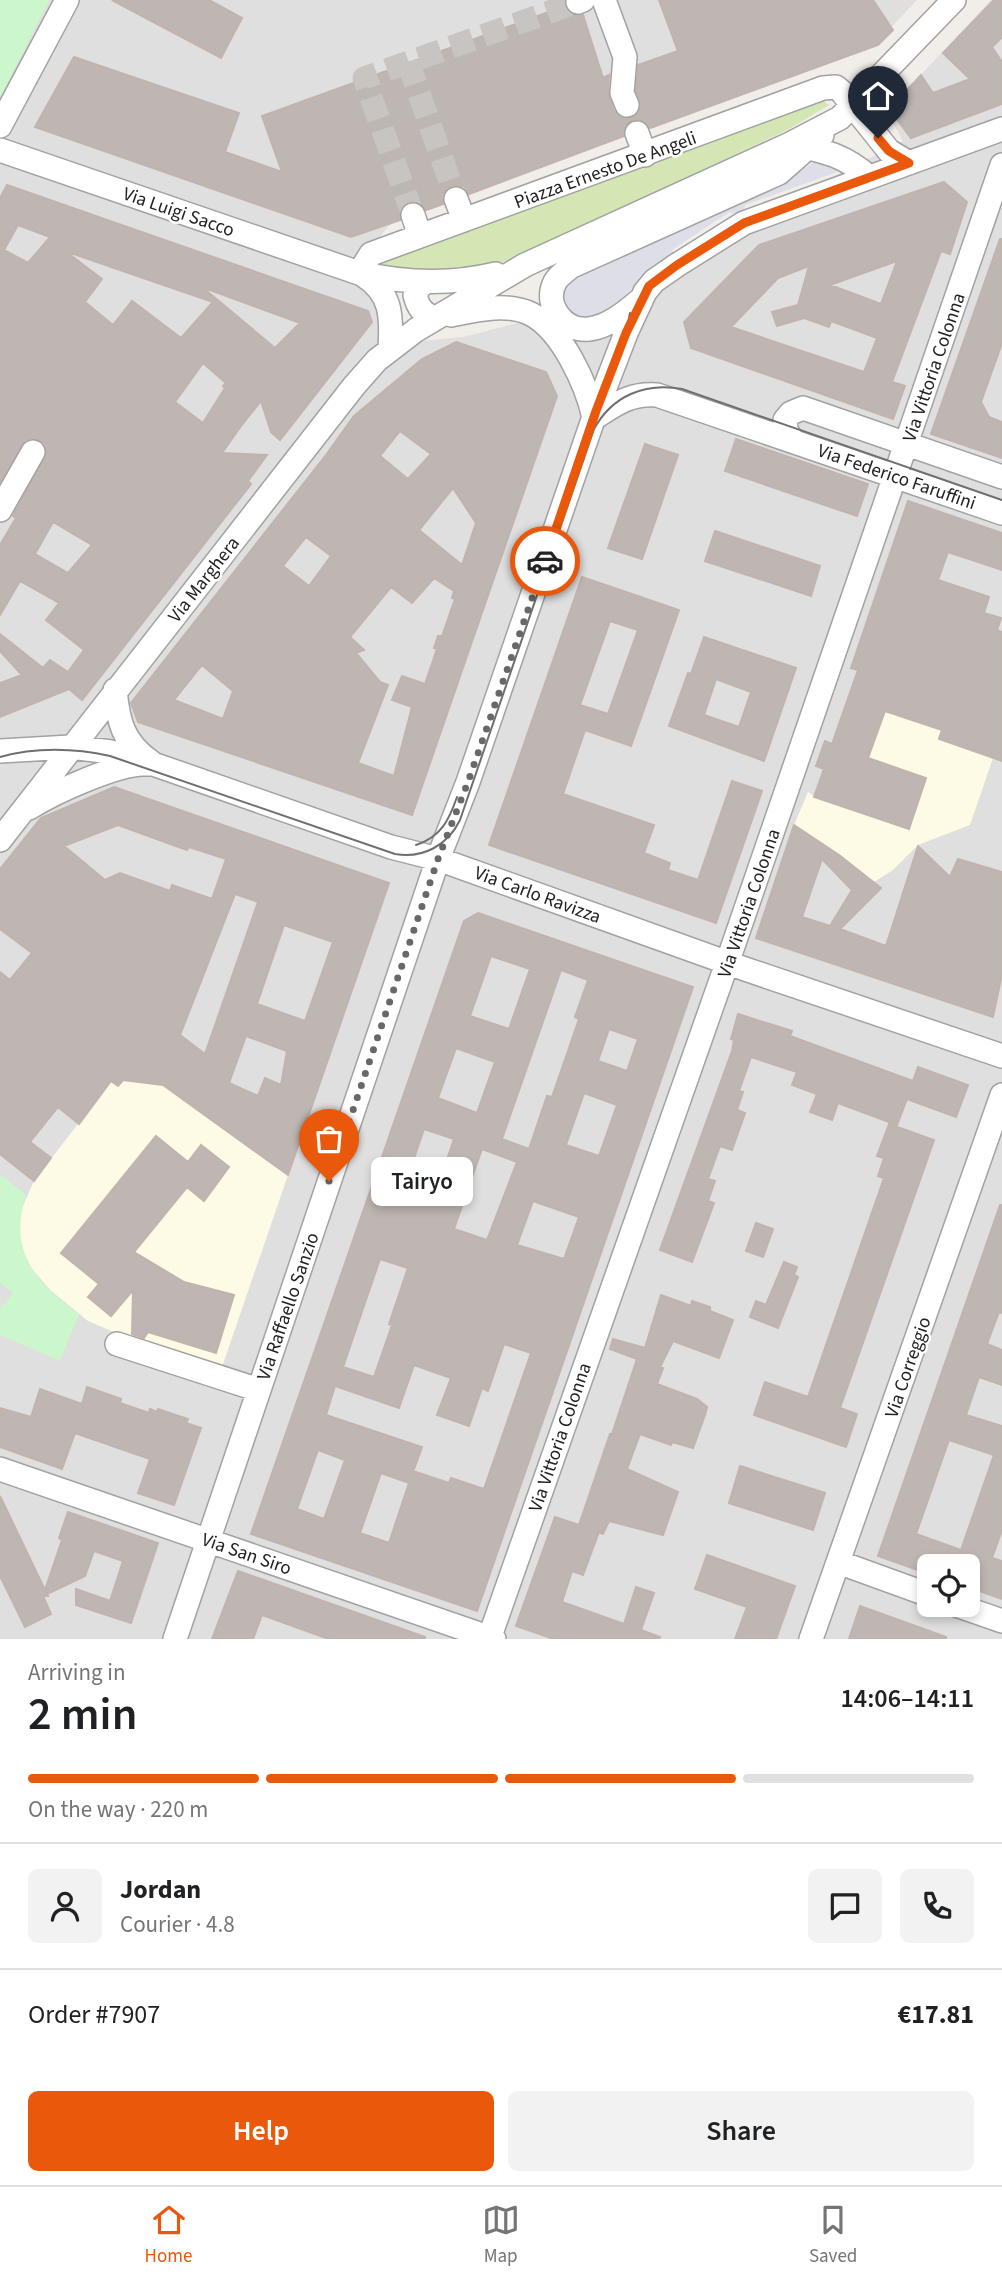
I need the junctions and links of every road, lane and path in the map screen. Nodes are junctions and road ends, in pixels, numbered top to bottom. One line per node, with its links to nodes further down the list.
1 (67, 0): 6 (street)
2 (604, 0): 4 (street)
3 (954, 0): 5 (street)
4 (627, 105)
5 (846, 112): 9 (street); 11 (street, Piazza Ernesto De Angeli); 12 (street, Piazza Ernesto De Angeli)
6 (0, 126)
7 (1002, 129): 12 (street)
8 (637, 133): 11 (street)
9 (799, 146): 14 (street); 15 (street); 18 (street)
10 (0, 150): 16 (street, Via Luigi Sacco)
11 (645, 155): 16 (street, Piazza Ernesto De Angeli)
12 (909, 163): 14 (street)
13 (1002, 165): 23 (street, Via Vittoria Colonna)
14 (869, 177): 18 (street)
15 (525, 265): 17 (street); 19 (street)
16 (359, 273): 17 (street); 20 (street)
17 (426, 282): 19 (street)
18 (642, 298): 21 (street)
19 (434, 318): 20 (street); 21 (street)
20 (390, 349): 29 (street, Via Marghera)
21 (594, 418): 22 (street, Via Federico Faruffini); 35 (street, Via Raffaello Sanzio)
22 (792, 440): 23 (street, Via Federico Faruffini); 25 (street, Via Federico Faruffini)
23 (906, 444): 25 (street, Via Vittoria Colonna); 26 (street, Via Federico Faruffini)
24 (33, 452): 27 (street)
25 (895, 476): 28 (street, Via Federico Faruffini); 36 (street, Via Vittoria Colonna)
26 (1002, 477)
27 (0, 510)
28 (1002, 513)
29 (115, 690): 30 (street, Via Marghera); 32 (street)
30 (71, 747): 31 (street, Via Carlo Ravizza); 32 (street, Via Carlo Ravizza); 33 (street, Via Marghera)
31 (0, 751)
32 (153, 764): 33 (street, Via Marghera); 35 (street, Via Carlo Ravizza)
33 (21, 814): 34 (street, Via Marghera)
34 (0, 840)
35 (438, 859): 36 (street, Via Carlo Ravizza); 40 (street, Via Raffaello Sanzio)
36 (728, 962): 37 (street, Via Carlo Ravizza); 48 (street, Via Vittoria Colonna)
37 (1002, 1056)
38 (1002, 1095): 43 (street, Via Correggio)
39 (117, 1344): 40 (street)
40 (259, 1390): 42 (street, Via Raffaello Sanzio)
41 (0, 1469): 42 (street, Via San Siro)
42 (208, 1540): 47 (street, Via Raffaello Sanzio); 48 (street, Via San Siro)
43 (838, 1562): 44 (street); 49 (street, Via Correggio)
44 (917, 1591)
45 (980, 1614): 46 (street)
46 (1002, 1622)
47 (175, 1639)
48 (491, 1639)
49 (811, 1639)

